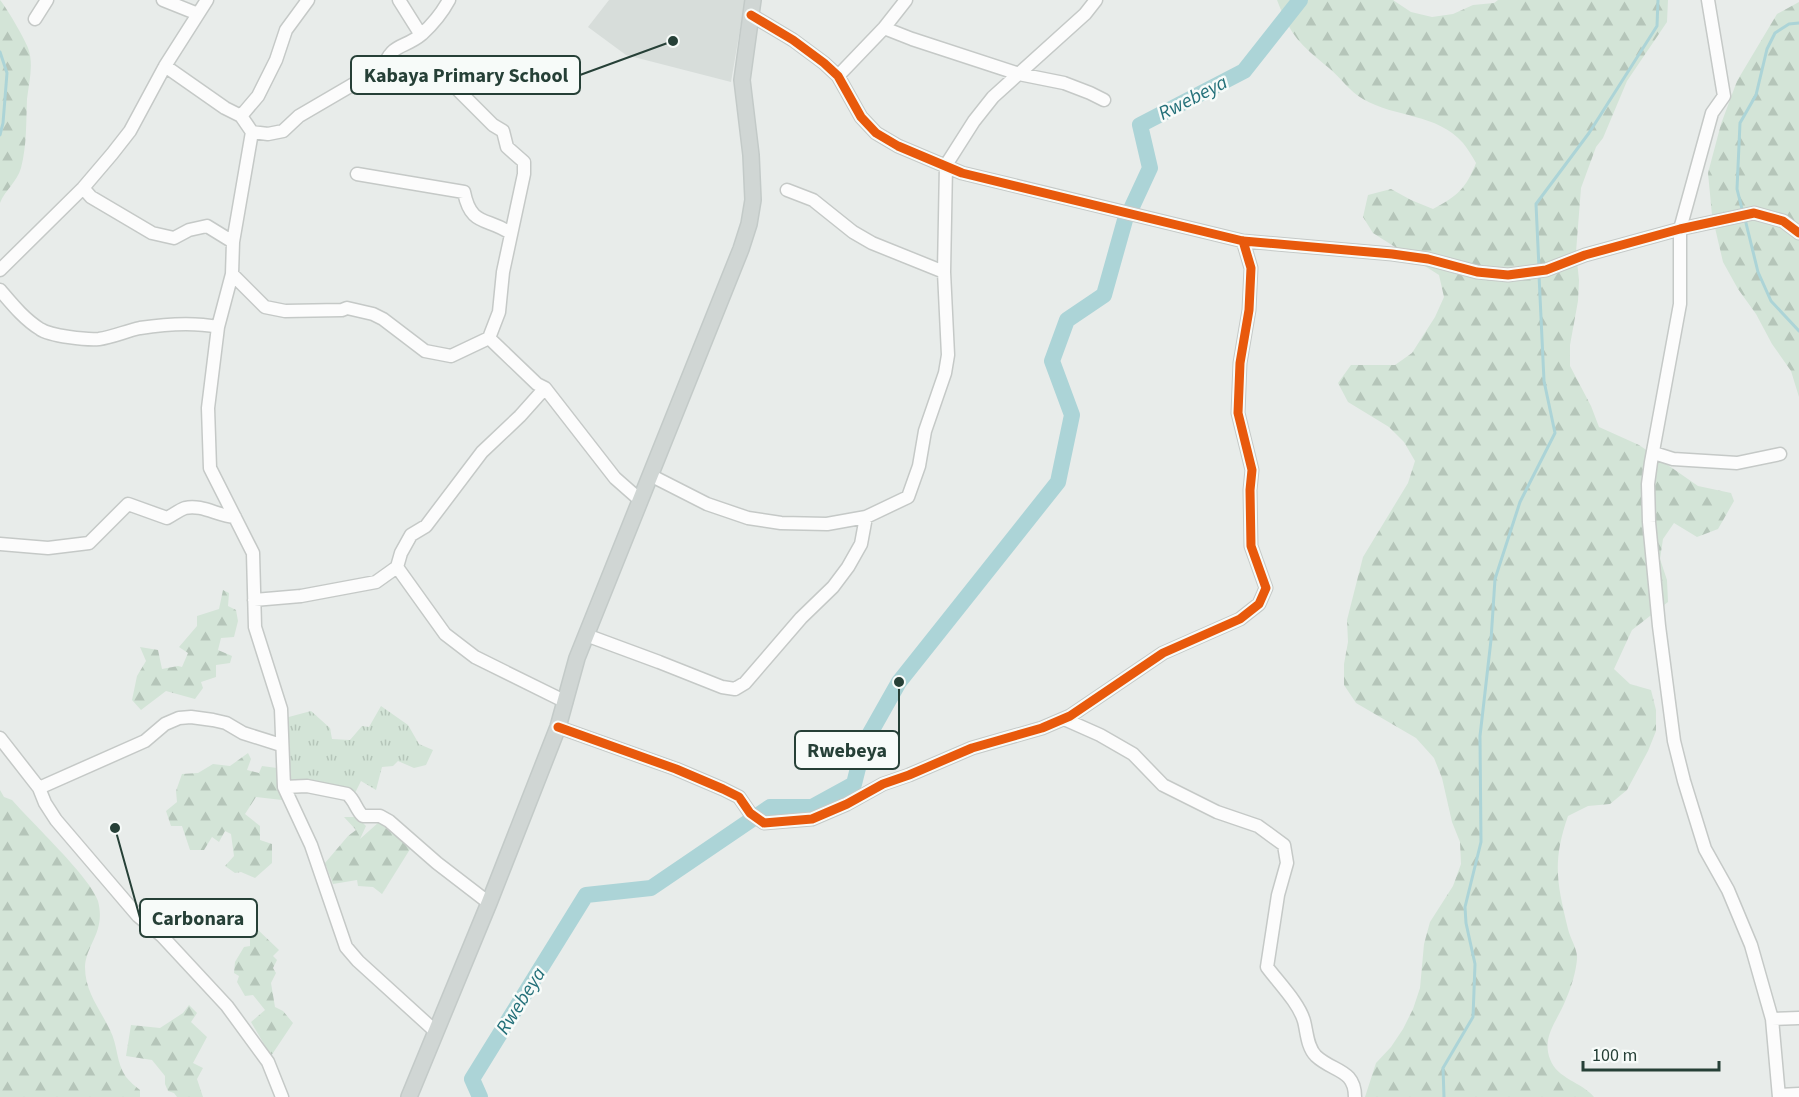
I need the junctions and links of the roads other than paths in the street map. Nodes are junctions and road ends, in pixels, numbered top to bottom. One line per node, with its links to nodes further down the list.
1 (47, 0): 12 (street)
2 (164, 0): 11 (street)
3 (207, 0): 11 (street)
4 (308, 0): 20 (street)
5 (399, 0): 14 (street)
6 (448, 0): 14 (street)
7 (906, 0): 13 (street)
8 (1096, 0): 17 (street)
9 (1708, 0): 26 (street)
10 (752, 7): 18 (street); 40 (main road)
11 (198, 14): 15 (street)
12 (35, 19)
13 (884, 28): 17 (street); 18 (street)
14 (421, 35): 16 (street)
15 (165, 66): 20 (street); 24 (street)
16 (382, 71): 21 (street); 27 (street)
17 (1019, 74): 19 (street); 22 (street)
18 (838, 76): 22 (street)
19 (1104, 100)
20 (241, 116): 21 (street)
21 (252, 132): 30 (street)
22 (946, 165): 29 (street); 32 (street)
23 (357, 174): 27 (street)
24 (83, 188): 30 (street); 31 (street)
25 (787, 189): 32 (street)
26 (1680, 229): 28 (street); 29 (street); 38 (street)
27 (510, 233): 36 (street)
28 (1799, 233)
29 (1243, 241): 49 (street)
30 (233, 242): 33 (street)
31 (0, 270)
32 (944, 272): 43 (street)
33 (232, 274): 35 (street); 36 (street)
34 (0, 290): 35 (street)
35 (218, 327): 42 (street)
36 (489, 338): 37 (street)
37 (545, 388): 41 (street); 45 (street)
38 (1654, 453): 39 (street); 57 (street)
39 (1780, 454)
40 (650, 475): 41 (main road); 43 (street)
41 (640, 500): 47 (main road)
42 (235, 517): 44 (street); 46 (street)
43 (866, 518): 47 (street)
44 (0, 544)
45 (397, 567): 46 (street); 48 (street)
46 (254, 600): 52 (street)
47 (586, 636): 48 (main road)
48 (566, 702): 50 (main road)
49 (1064, 719): 50 (street); 63 (street)
50 (558, 727): 55 (main road)
51 (0, 738): 53 (street)
52 (281, 745): 53 (street); 54 (street)
53 (39, 788): 61 (street)
54 (284, 788): 55 (street); 58 (street)
55 (489, 903): 58 (main road)
56 (1799, 1018): 57 (street)
57 (1772, 1019): 60 (street)
58 (435, 1031): 62 (main road)
59 (1799, 1094): 60 (street)
60 (1779, 1096)
61 (282, 1097)
62 (409, 1097)
63 (1355, 1097)

